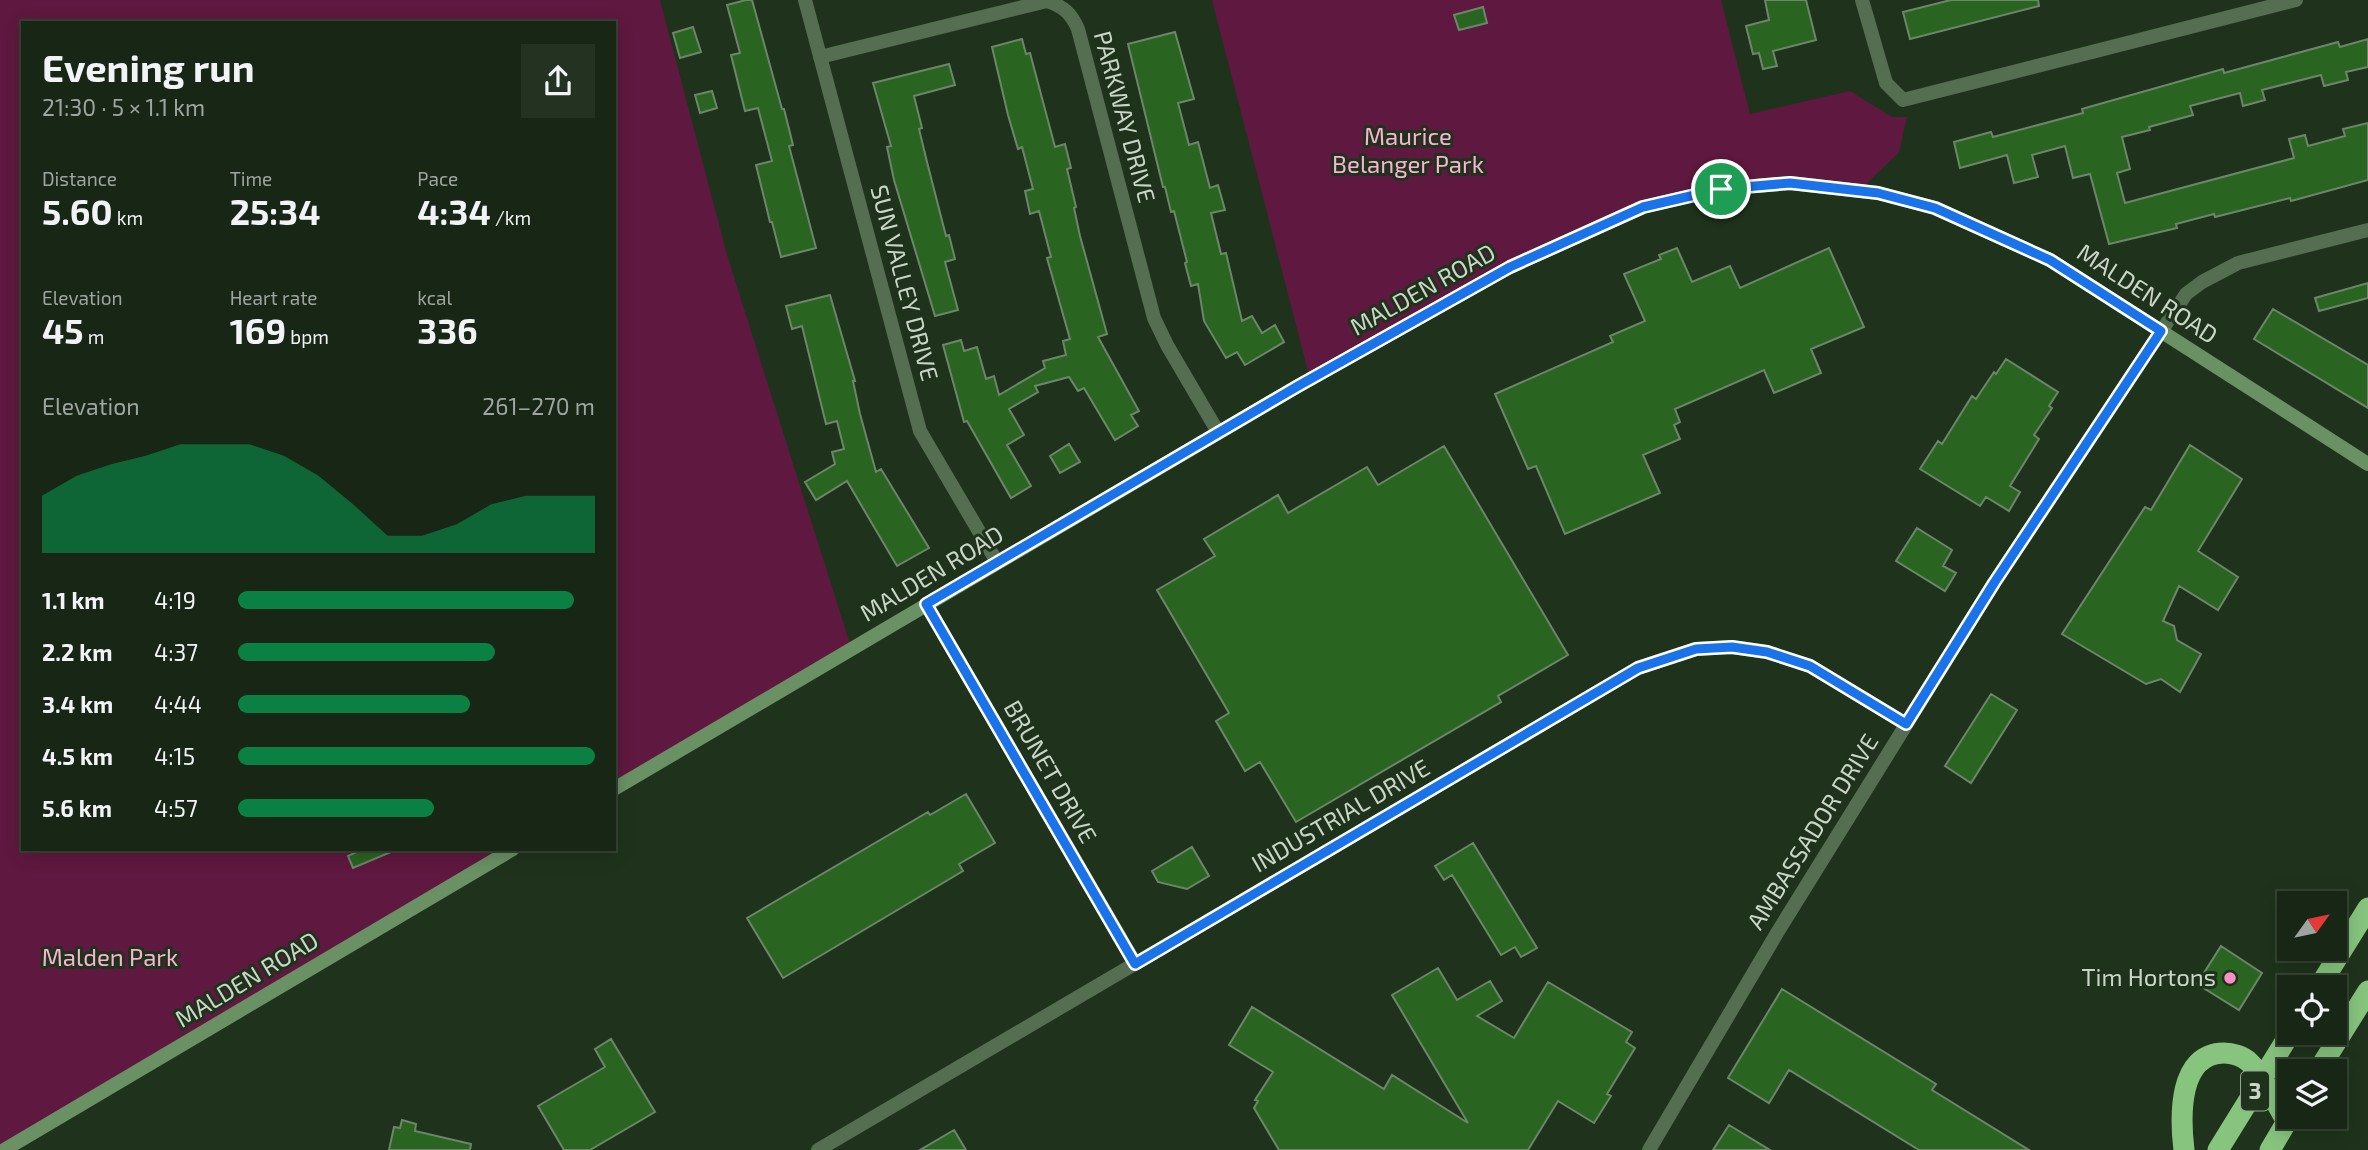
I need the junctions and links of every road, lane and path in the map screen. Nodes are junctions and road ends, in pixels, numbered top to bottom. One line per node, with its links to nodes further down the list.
1 (805, 0): 4 (street, SUN VALLEY DRIVE)
2 (1862, 0): 3 (street)
3 (2296, 0)
4 (820, 57): 7 (street, PARKWAY DRIVE); 9 (street, SUN VALLEY DRIVE)
5 (2368, 230): 6 (street, AMBASSADOR DRIVE)
6 (2161, 331): 7 (main road, MALDEN ROAD); 8 (main road, MALDEN ROAD); 11 (street, AMBASSADOR DRIVE)
7 (1218, 432): 9 (main road, MALDEN ROAD)
8 (2368, 464)
9 (997, 562): 10 (main road, MALDEN ROAD)
10 (926, 604): 12 (main road, MALDEN ROAD); 15 (street, BRUNET DRIVE)
11 (1906, 724): 15 (street, INDUSTRIAL DRIVE); 25 (street, AMBASSADOR DRIVE)
12 (616, 788)
13 (510, 851): 23 (main road, MALDEN ROAD)
14 (2368, 908): 16 (highway)
15 (1135, 964): 24 (street, INDUSTRIAL DRIVE)
16 (2326, 975)
17 (2368, 991): 19 (highway)
18 (2283, 1045): 20 (highway, 3)
19 (2326, 1059)
20 (2262, 1080): 21 (highway); 26 (highway); 27 (highway, 3)
21 (2277, 1102)
22 (2283, 1129): 28 (highway, 3)
23 (4, 1150)
24 (818, 1150)
25 (1649, 1150)
26 (2184, 1150)
27 (2218, 1150)
28 (2270, 1150)

